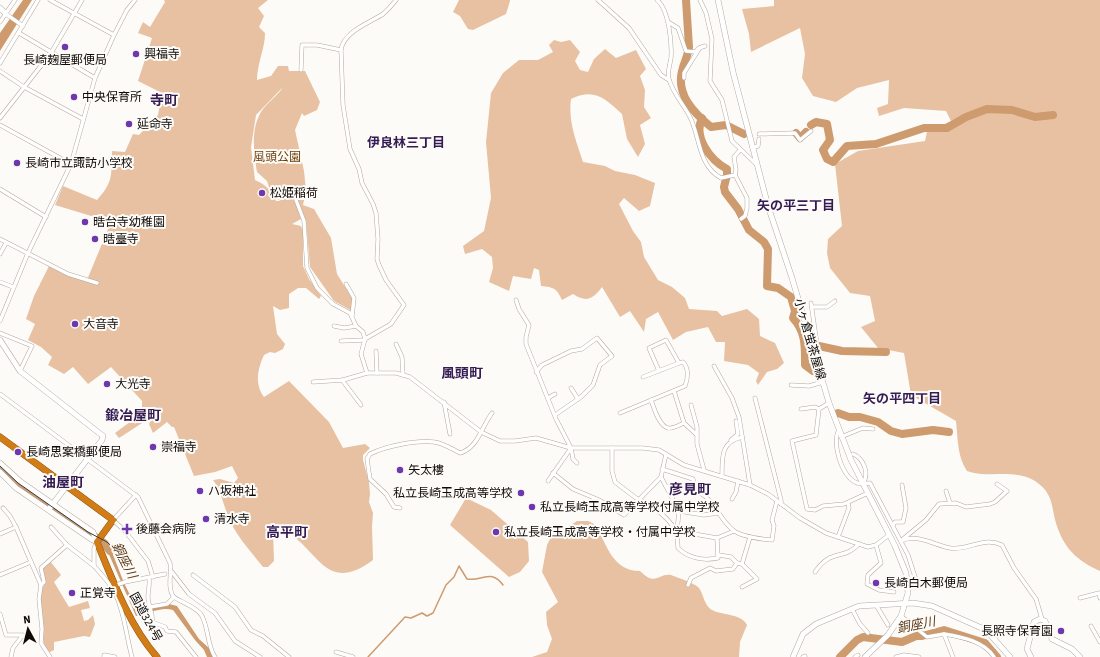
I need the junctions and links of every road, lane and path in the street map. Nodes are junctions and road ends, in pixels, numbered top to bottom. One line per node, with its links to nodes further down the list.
1 (15, 0): 12 (street)
2 (38, 0): 16 (street)
3 (50, 0): 13 (street)
4 (82, 0): 13 (street)
5 (135, 0): 18 (street)
6 (396, 0): 21 (street)
7 (598, 0): 28 (street)
8 (657, 0): 15 (street)
9 (700, 0): 35 (street)
10 (718, 0): 34 (street, 小ヶ倉蛍茶屋線)
11 (0, 8): 12 (street)
12 (6, 14): 14 (street); 16 (street)
13 (75, 14): 18 (street); 22 (street)
14 (0, 22)
15 (668, 22): 20 (street); 28 (street)
16 (23, 26): 17 (street)
17 (19, 33): 22 (street); 23 (street)
18 (114, 35): 26 (street)
19 (705, 46): 20 (street)
20 (699, 48): 27 (street)
21 (341, 50): 24 (street); 58 (street)
22 (51, 52): 26 (street); 29 (street)
23 (0, 63)
24 (301, 70)
25 (0, 72): 29 (street)
26 (95, 78): 31 (street)
27 (684, 78)
28 (669, 80): 38 (street)
29 (24, 87): 30 (street); 31 (street)
30 (0, 118)
31 (83, 119): 36 (street)
32 (0, 125): 36 (street)
33 (811, 131): 34 (street)
34 (752, 148): 37 (street, 小ヶ倉蛍茶屋線)
35 (740, 150): 37 (street); 38 (street)
36 (71, 164): 41 (street)
37 (757, 165): 62 (street, 小ヶ倉蛍茶屋線)
38 (735, 175): 42 (street)
39 (0, 189): 41 (street)
40 (296, 200): 53 (street)
41 (46, 217): 45 (street)
42 (741, 219)
43 (0, 239): 44 (street)
44 (6, 243): 45 (street); 46 (street)
45 (28, 252): 48 (street); 50 (street)
46 (0, 254)
47 (0, 282): 50 (street)
48 (98, 283)
49 (346, 284): 53 (street)
50 (12, 287): 54 (street)
51 (516, 300): 68 (street)
52 (835, 301): 62 (street)
53 (352, 316): 56 (street)
54 (0, 321)
55 (334, 326): 56 (street)
56 (356, 326): 58 (street)
57 (0, 333): 66 (street)
58 (365, 339): 60 (street); 69 (street)
59 (0, 340): 66 (street)
60 (341, 341)
61 (396, 344): 71 (street)
62 (812, 344): 75 (street, 小ヶ倉蛍茶屋線)
63 (376, 351): 70 (street)
64 (679, 363): 67 (street); 67 (street); 78 (street)
65 (714, 366): 101 (street)
66 (20, 371): 109 (street)
67 (659, 371): 72 (street)
68 (536, 372): 81 (street); 83 (street)
69 (367, 373): 70 (street); 73 (street)
70 (377, 373): 71 (street)
71 (402, 375): 85 (street)
72 (643, 377)
73 (342, 380): 74 (street); 87 (street)
74 (313, 382)
75 (823, 382): 76 (street); 86 (street, 小ヶ倉蛍茶屋線)
76 (791, 386)
77 (571, 388): 83 (street)
78 (674, 391): 84 (street); 95 (street)
79 (0, 394): 109 (street)
80 (555, 394): 81 (street)
81 (548, 398): 93 (street)
82 (755, 398): 134 (street)
83 (578, 399): 93 (street)
84 (651, 400): 92 (street); 95 (street)
85 (444, 402): 98 (street); 99 (street)
86 (829, 403): 90 (street); 97 (street, 小ヶ倉蛍茶屋線)
87 (361, 404)
88 (691, 405): 100 (street)
89 (801, 409): 90 (street)
90 (819, 409): 135 (street)
91 (492, 413): 98 (street)
92 (620, 413)
93 (555, 415): 105 (street)
94 (736, 421): 104 (street)
95 (684, 423): 100 (street)
96 (873, 429): 102 (street)
97 (839, 430): 102 (street, 小ヶ倉蛍茶屋線); 122 (street)
98 (481, 432): 105 (street); 140 (street)
99 (450, 434)
100 (697, 435): 114 (street)
101 (742, 437): 104 (street); 126 (street)
102 (841, 437): 122 (street, 小ヶ倉蛍茶屋線)
103 (0, 438): 125 (highway)
104 (730, 440): 117 (street)
105 (571, 448): 106 (street); 111 (street); 116 (street)
106 (612, 448): 107 (street); 132 (street)
107 (666, 454): 112 (street); 113 (street)
108 (852, 454): 122 (street)
109 (86, 460): 125 (street); 131 (street)
110 (0, 463): 137 (street)
111 (577, 463)
112 (694, 469): 114 (street); 119 (street)
113 (662, 470): 118 (street); 119 (street)
114 (704, 470): 117 (street)
115 (0, 472): 141 (street)
116 (553, 473): 120 (street); 132 (street)
117 (722, 476): 121 (street)
118 (661, 477): 127 (street); 132 (street)
119 (693, 479): 129 (street)
120 (548, 481)
121 (738, 481): 126 (street); 133 (street)
122 (863, 483): 130 (street, 小ヶ倉蛍茶屋線); 146 (street)
123 (902, 484): 146 (street)
124 (997, 484): 136 (street)
125 (66, 485): 137 (street); 145 (highway)
126 (750, 485): 134 (street)
127 (666, 486): 129 (street); 143 (street)
128 (946, 491): 136 (street)
129 (699, 492): 144 (street)
130 (868, 493): 135 (street); 152 (street, 小ヶ倉蛍茶屋線)
131 (136, 495): 145 (street); 166 (street)
132 (640, 499): 142 (street)
133 (732, 499)
134 (779, 503): 153 (street); 154 (street)
135 (848, 503): 154 (street)
136 (950, 503): 156 (street)
137 (53, 504): 141 (street); 157 (street)
138 (662, 507): 142 (street)
139 (3, 508): 147 (street)
140 (400, 508)
141 (49, 509): 157 (street)
142 (658, 510): 149 (street)
143 (679, 511): 144 (street); 149 (street)
144 (718, 513): 150 (street)
145 (113, 520): 157 (highway); 171 (street)
146 (893, 525): 156 (street)
147 (16, 527): 151 (street); 162 (street)
148 (51, 527): 159 (street)
149 (677, 531): 155 (street); 161 (street)
150 (734, 531): 153 (street); 155 (street)
151 (0, 534)
152 (889, 535): 160 (street); 181 (street, 小ヶ倉蛍茶屋線)
153 (750, 537): 164 (street)
154 (838, 537): 158 (street)
155 (717, 538): 161 (street)
156 (901, 541): 172 (street); 187 (street)
157 (97, 542): 165 (street); 174 (highway, 国道324号)
158 (859, 544): 160 (street); 167 (street)
159 (67, 545): 165 (street); 173 (street)
160 (876, 545): 177 (street)
161 (719, 555): 163 (street)
162 (31, 562): 169 (street); 173 (street)
163 (737, 563): 164 (street); 175 (street)
164 (742, 564): 176 (street)
165 (94, 566): 199 (street)
166 (172, 572): 178 (street); 203 (street)
167 (815, 572)
168 (166, 574): 171 (street)
169 (0, 575)
170 (194, 575): 204 (street)
171 (151, 577): 174 (street); 183 (street)
172 (916, 580)
173 (42, 585): 196 (street)
174 (118, 585): 200 (highway, 国道324号)
175 (688, 585)
176 (742, 587)
177 (894, 592)
178 (174, 597): 183 (street); 202 (street)
179 (1080, 598): 180 (street)
180 (1100, 598)
181 (905, 603): 182 (street); 186 (street, 小ヶ倉蛍茶屋線); 212 (street)
182 (876, 605): 184 (street); 188 (street)
183 (150, 607): 201 (street)
184 (852, 609): 190 (street); 206 (street)
185 (0, 614): 195 (street)
186 (901, 616): 191 (street); 207 (street, 小ヶ倉蛍茶屋線)
187 (1042, 619): 213 (street); 214 (street)
188 (888, 625)
189 (1091, 626): 192 (street)
190 (868, 633)
191 (944, 634): 210 (street); 211 (street)
192 (1098, 635): 193 (street)
193 (1100, 642)
194 (336, 652): 205 (street)
195 (11, 657)
196 (50, 657)
197 (104, 657): 198 (street)
198 (115, 657)
199 (132, 657)
200 (157, 657)
201 (196, 657)
202 (215, 657)
203 (260, 657)
204 (288, 657)
205 (353, 657)
206 (794, 657)
207 (865, 657)
208 (896, 657): 209 (street)
209 (919, 657)
210 (953, 657)
211 (994, 657)
212 (1010, 657)
213 (1031, 657)
214 (1080, 657)

